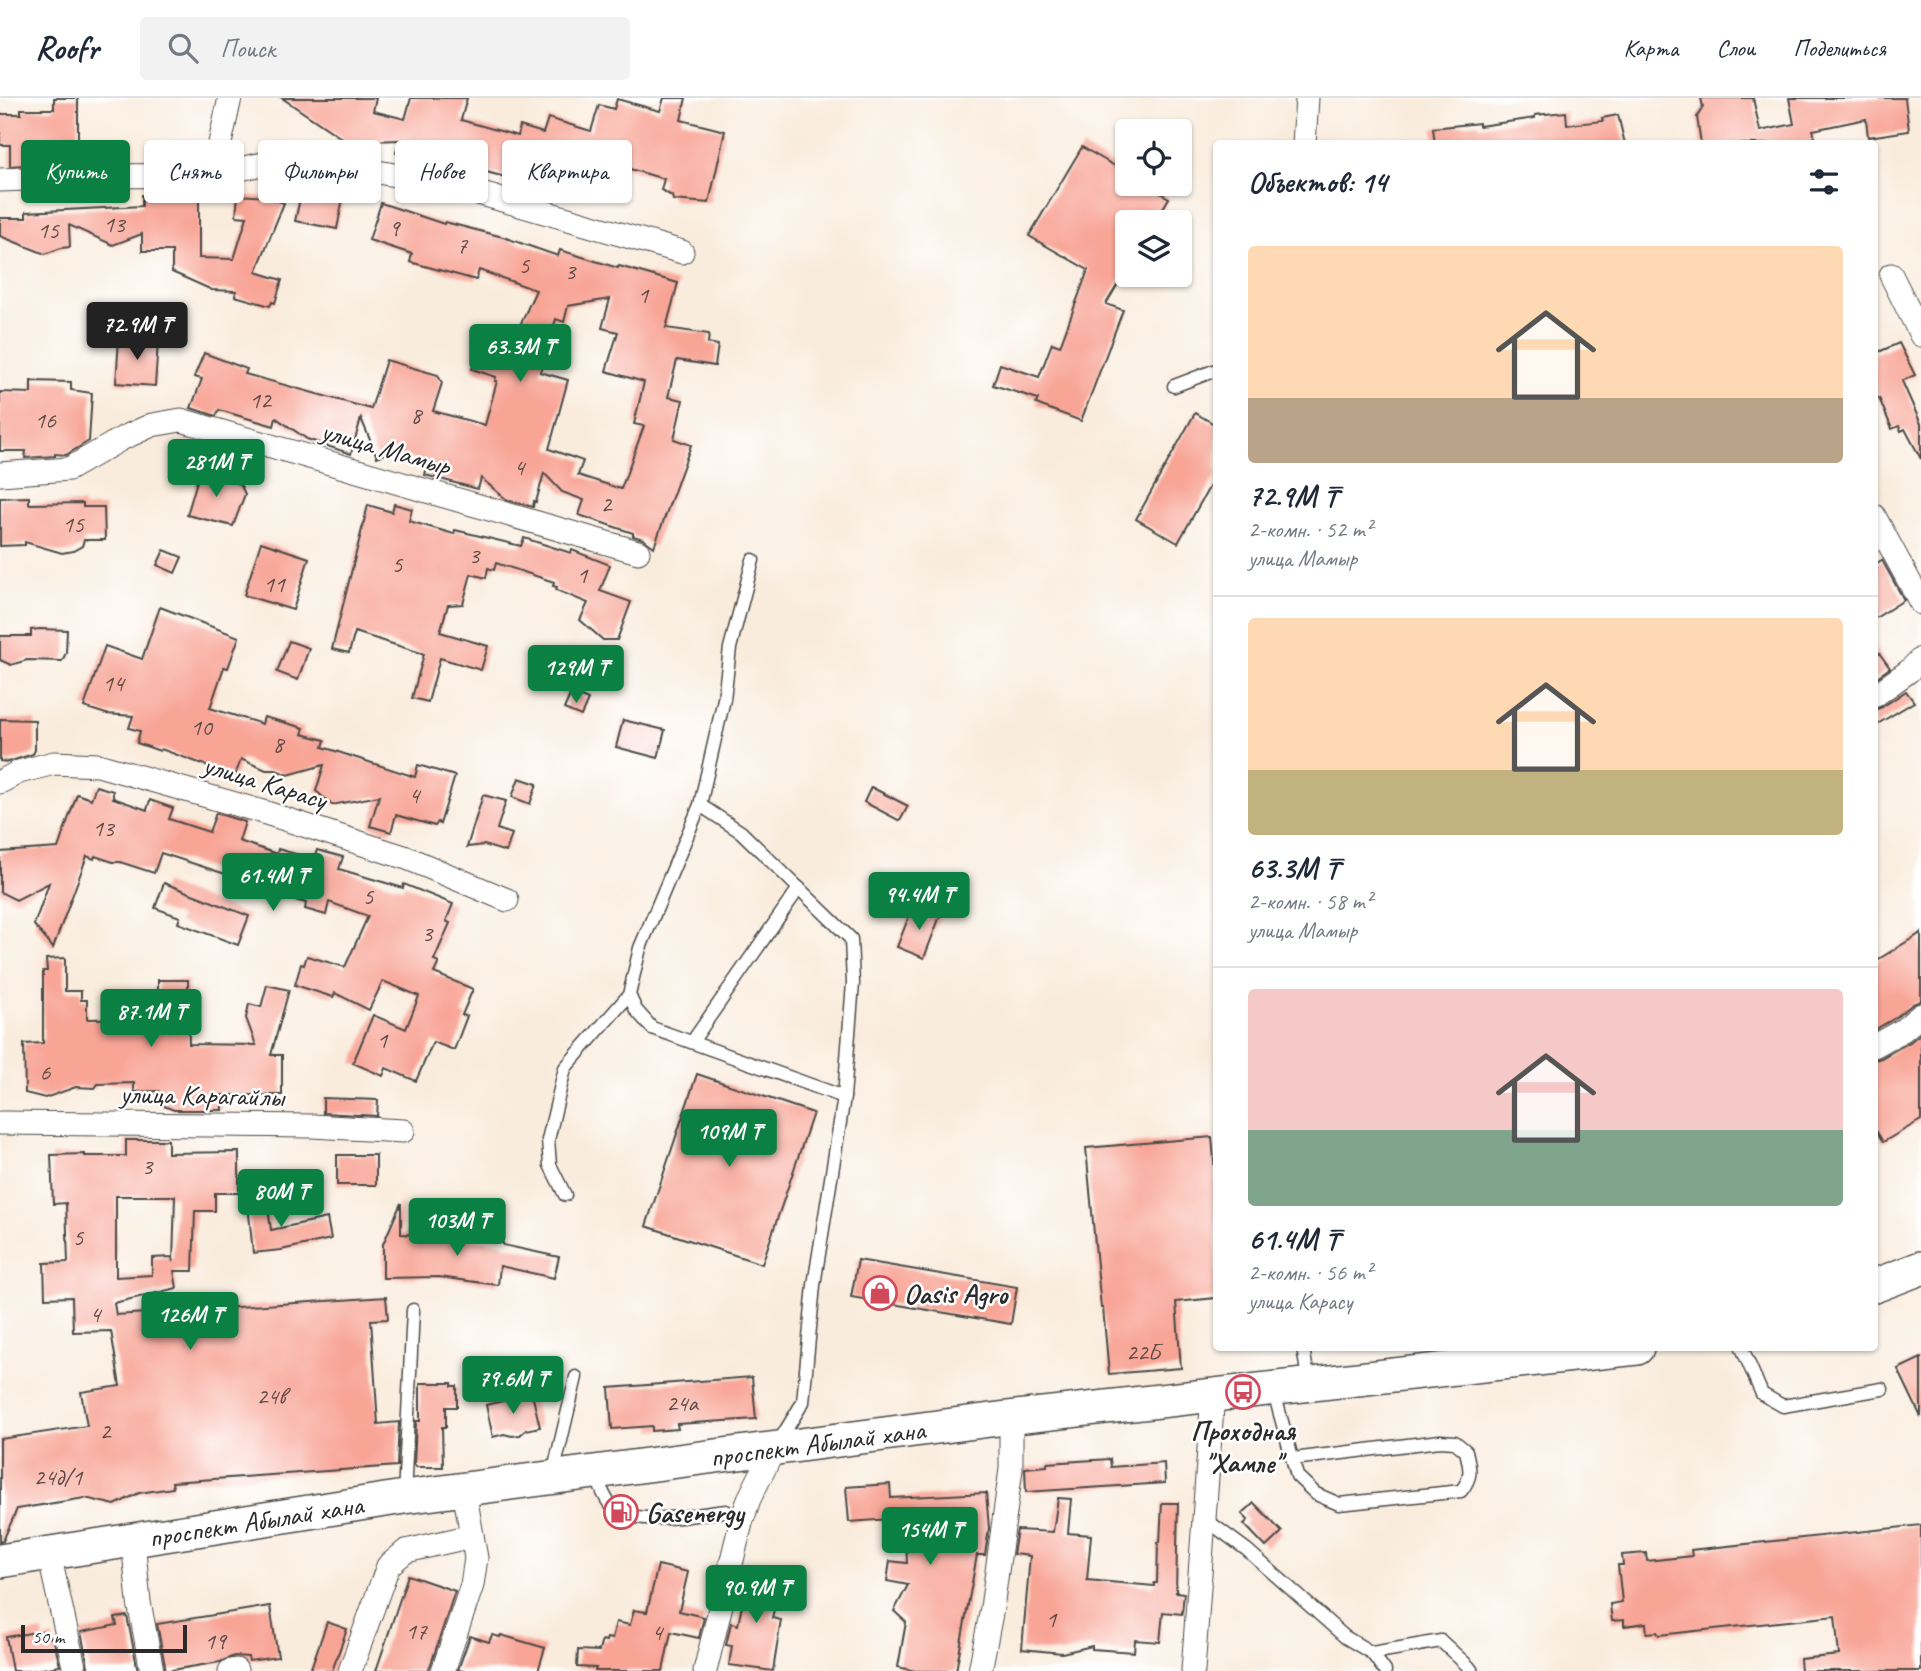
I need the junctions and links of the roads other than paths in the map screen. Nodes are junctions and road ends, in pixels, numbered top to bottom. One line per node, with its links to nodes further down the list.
1 (230, 98): 3 (street)
2 (1307, 98): 4 (street)
3 (221, 140)
4 (1304, 140)
5 (244, 168): 8 (street)
6 (144, 176): 7 (street)
7 (0, 180)
8 (682, 252)
9 (1891, 275): 10 (street)
10 (1921, 335)
11 (1213, 371): 12 (lane)
12 (1174, 386)
13 (0, 474): 15 (street, улица Мамыр)
14 (1878, 523): 17 (street)
15 (638, 552)
16 (752, 560): 21 (lane)
17 (1921, 603)
18 (1921, 659): 19 (street)
19 (1878, 693)
20 (0, 782): 23 (street, улица Карасу)
21 (700, 805): 22 (lane); 24 (lane)
22 (799, 888): 26 (lane); 28 (lane)
23 (507, 900)
24 (628, 995): 26 (lane); 31 (lane)
25 (1921, 1015): 27 (street)
26 (692, 1042): 28 (lane)
27 (1878, 1044)
28 (844, 1097): 44 (lane)
29 (0, 1123): 30 (street, улица Карагайлы)
30 (403, 1131)
31 (565, 1195)
32 (1921, 1268): 33 (main road)
33 (1878, 1284)
34 (413, 1310): 49 (lane)
35 (1303, 1351): 39 (lane)
36 (1610, 1351): 39 (main road, проспект Абылай хана)
37 (1743, 1351): 41 (lane)
38 (576, 1377): 47 (lane)
39 (1309, 1385): 40 (main road, проспект Абылай хана)
40 (1273, 1389): 42 (main road, проспект Абылай хана); 45 (lane)
41 (1882, 1390)
42 (1213, 1394): 43 (main road, проспект Абылай хана); 51 (street)
43 (1011, 1417): 44 (main road, проспект Абылай хана); 62 (street)
44 (774, 1449): 46 (main road, проспект Абылай хана); 61 (street)
45 (1293, 1459): 45 (lane)
46 (594, 1473): 47 (main road, проспект Абылай хана); 50 (lane)
47 (552, 1478): 48 (main road, проспект Абылай хана)
48 (464, 1490): 49 (main road, проспект Абылай хана); 52 (street)
49 (404, 1497): 53 (main road, проспект Абылай хана)
50 (726, 1511)
51 (1205, 1519): 56 (lane); 63 (street)
52 (472, 1536): 59 (street); 60 (street)
53 (133, 1540): 54 (main road, проспект Абылай хана); 58 (street)
54 (49, 1554): 55 (main road, проспект Абылай хана); 57 (street)
55 (0, 1561)
56 (1372, 1653): 64 (lane); 65 (lane)
57 (75, 1671)
58 (152, 1671)
59 (350, 1671)
60 (443, 1671)
61 (705, 1671)
62 (980, 1671)
63 (1193, 1671)
64 (1385, 1671)
65 (1472, 1671)

